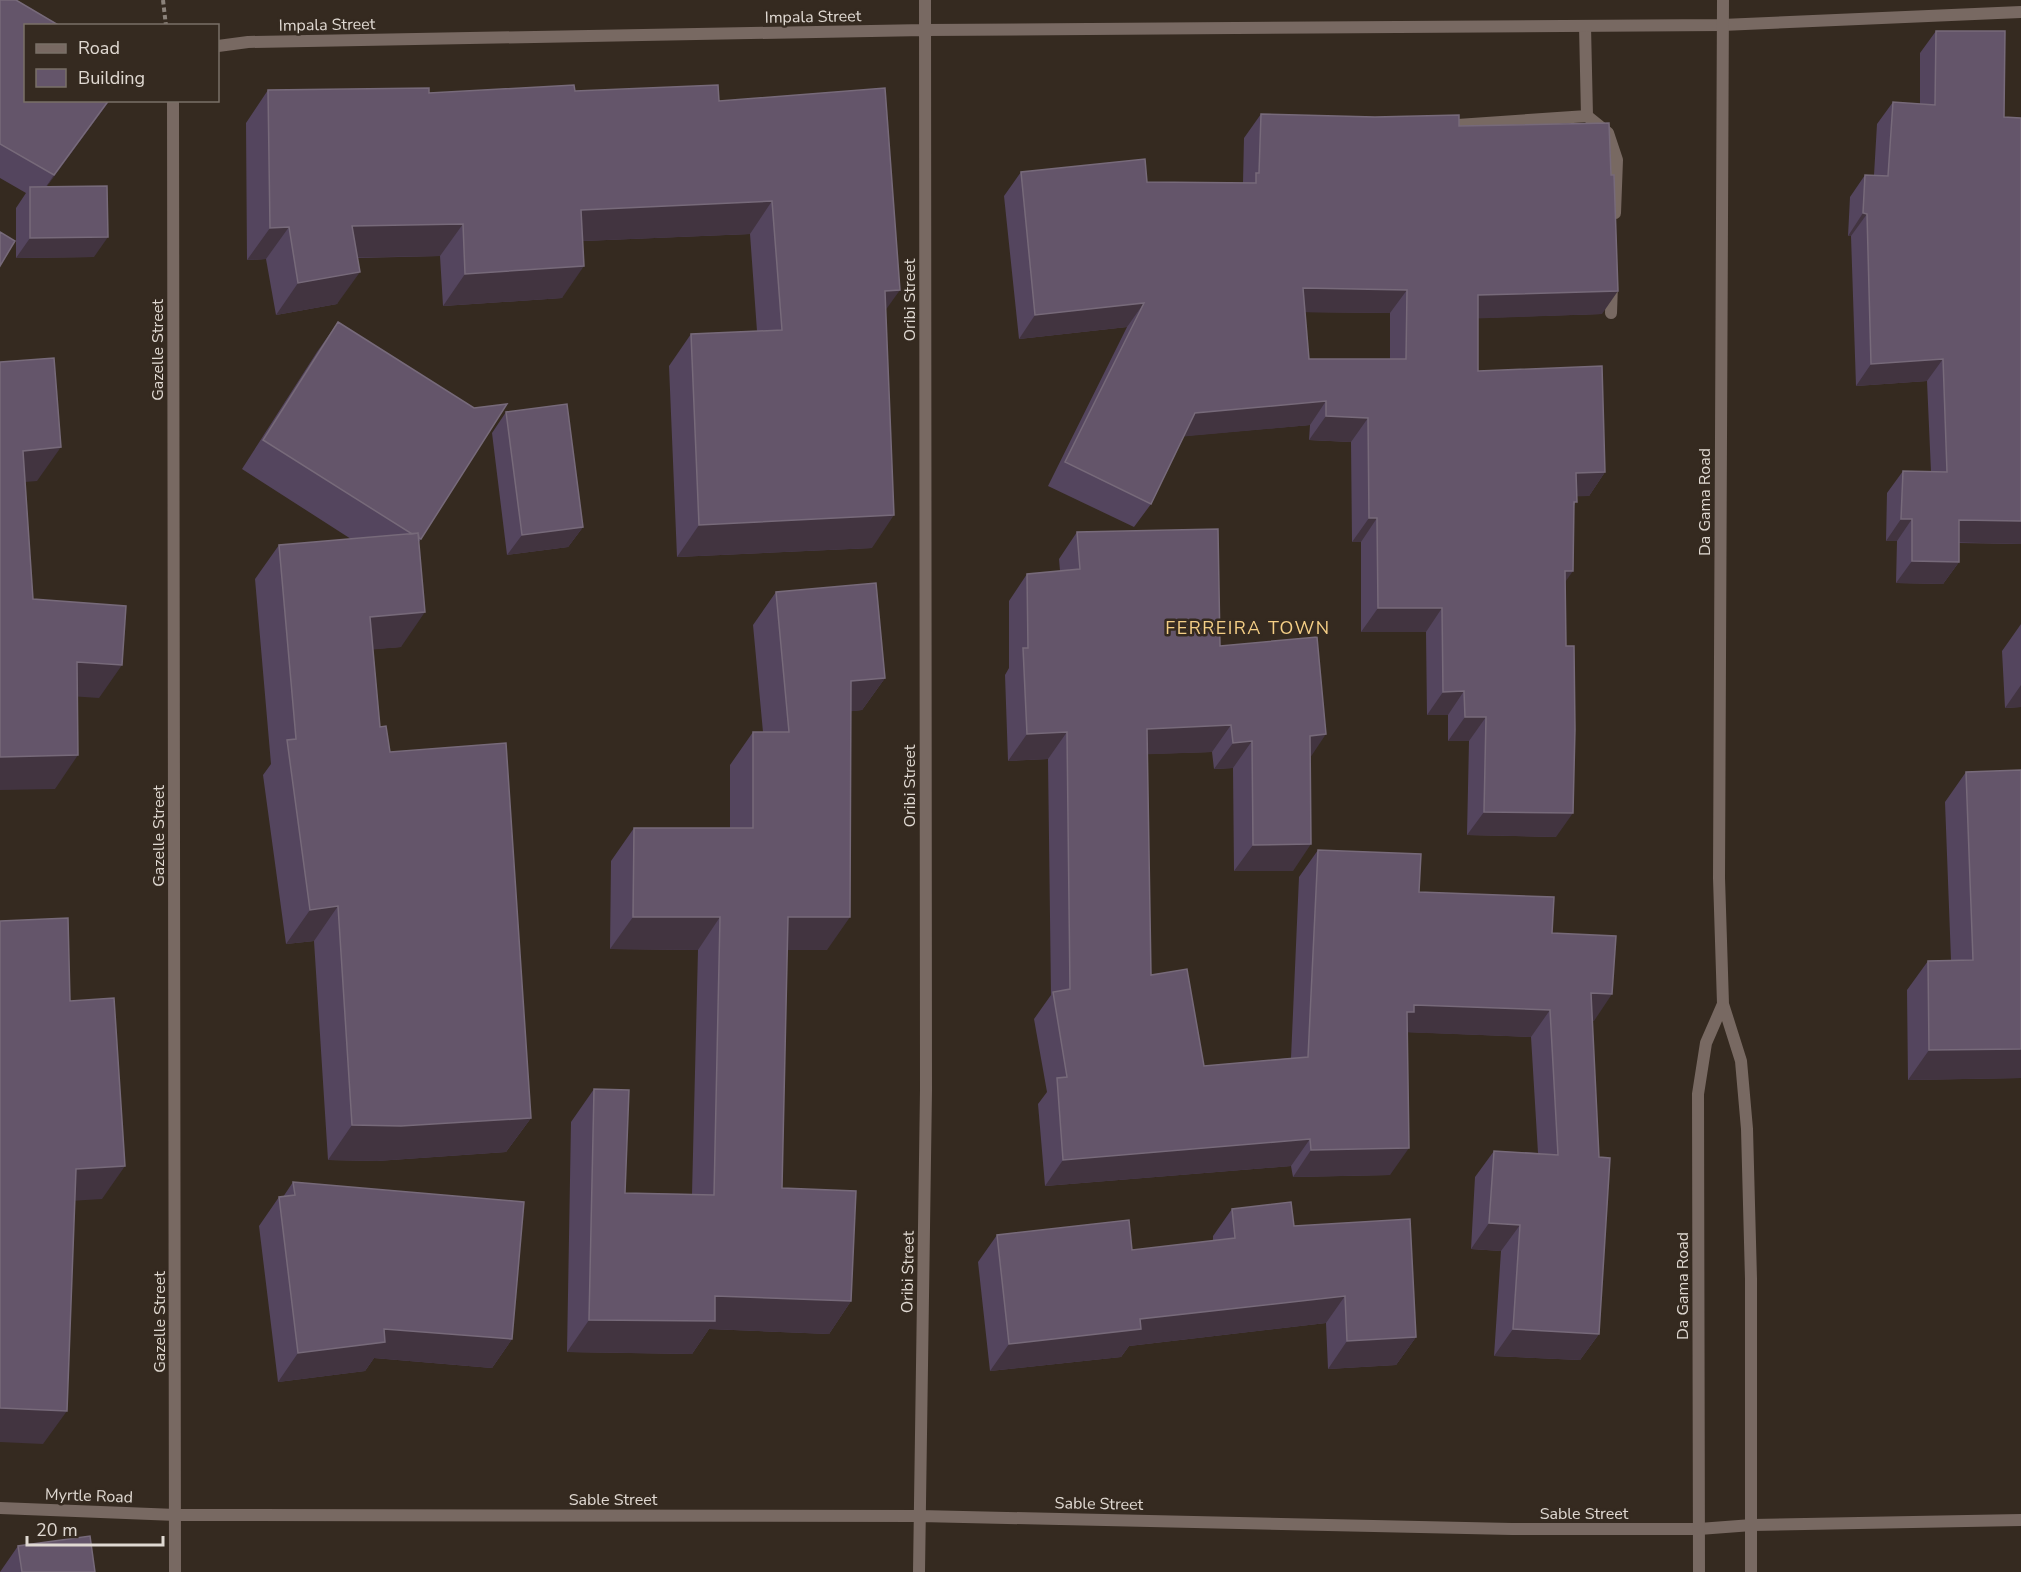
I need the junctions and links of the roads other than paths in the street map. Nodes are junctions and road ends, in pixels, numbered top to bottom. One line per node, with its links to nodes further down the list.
1 (925, 0): 6 (street, Oribi Street)
2 (1723, 0): 4 (street, Da Gama Road)
3 (2021, 12): 4 (street, Impala Street)
4 (1722, 25): 5 (street, Impala Street); 14 (street, Da Gama Road)
5 (1585, 26): 6 (street, Impala Street); 9 (street)
6 (925, 30): 7 (street, Impala Street); 17 (street, Oribi Street)
7 (219, 46)
8 (173, 102): 16 (street, Gazelle Street)
9 (1587, 116): 10 (street); 11 (street)
10 (1427, 128)
11 (1614, 231)
12 (1613, 266): 13 (street)
13 (1611, 313)
14 (1723, 1004): 19 (street, Da Gama Road); 20 (street, Da Gama Road)
15 (0, 1508): 16 (street, Myrtle Road)
16 (176, 1515): 17 (street, Sable Street); 21 (street, Gazelle Street)
17 (920, 1516): 20 (street, Sable Street); 22 (street, Oribi Street)
18 (2021, 1520): 19 (street, Sable Street)
19 (1752, 1525): 20 (street, Sable Street); 24 (street, Da Gama Road)
20 (1699, 1529): 23 (street, Da Gama Road)
21 (175, 1572)
22 (919, 1572)
23 (1699, 1572)
24 (1751, 1572)

